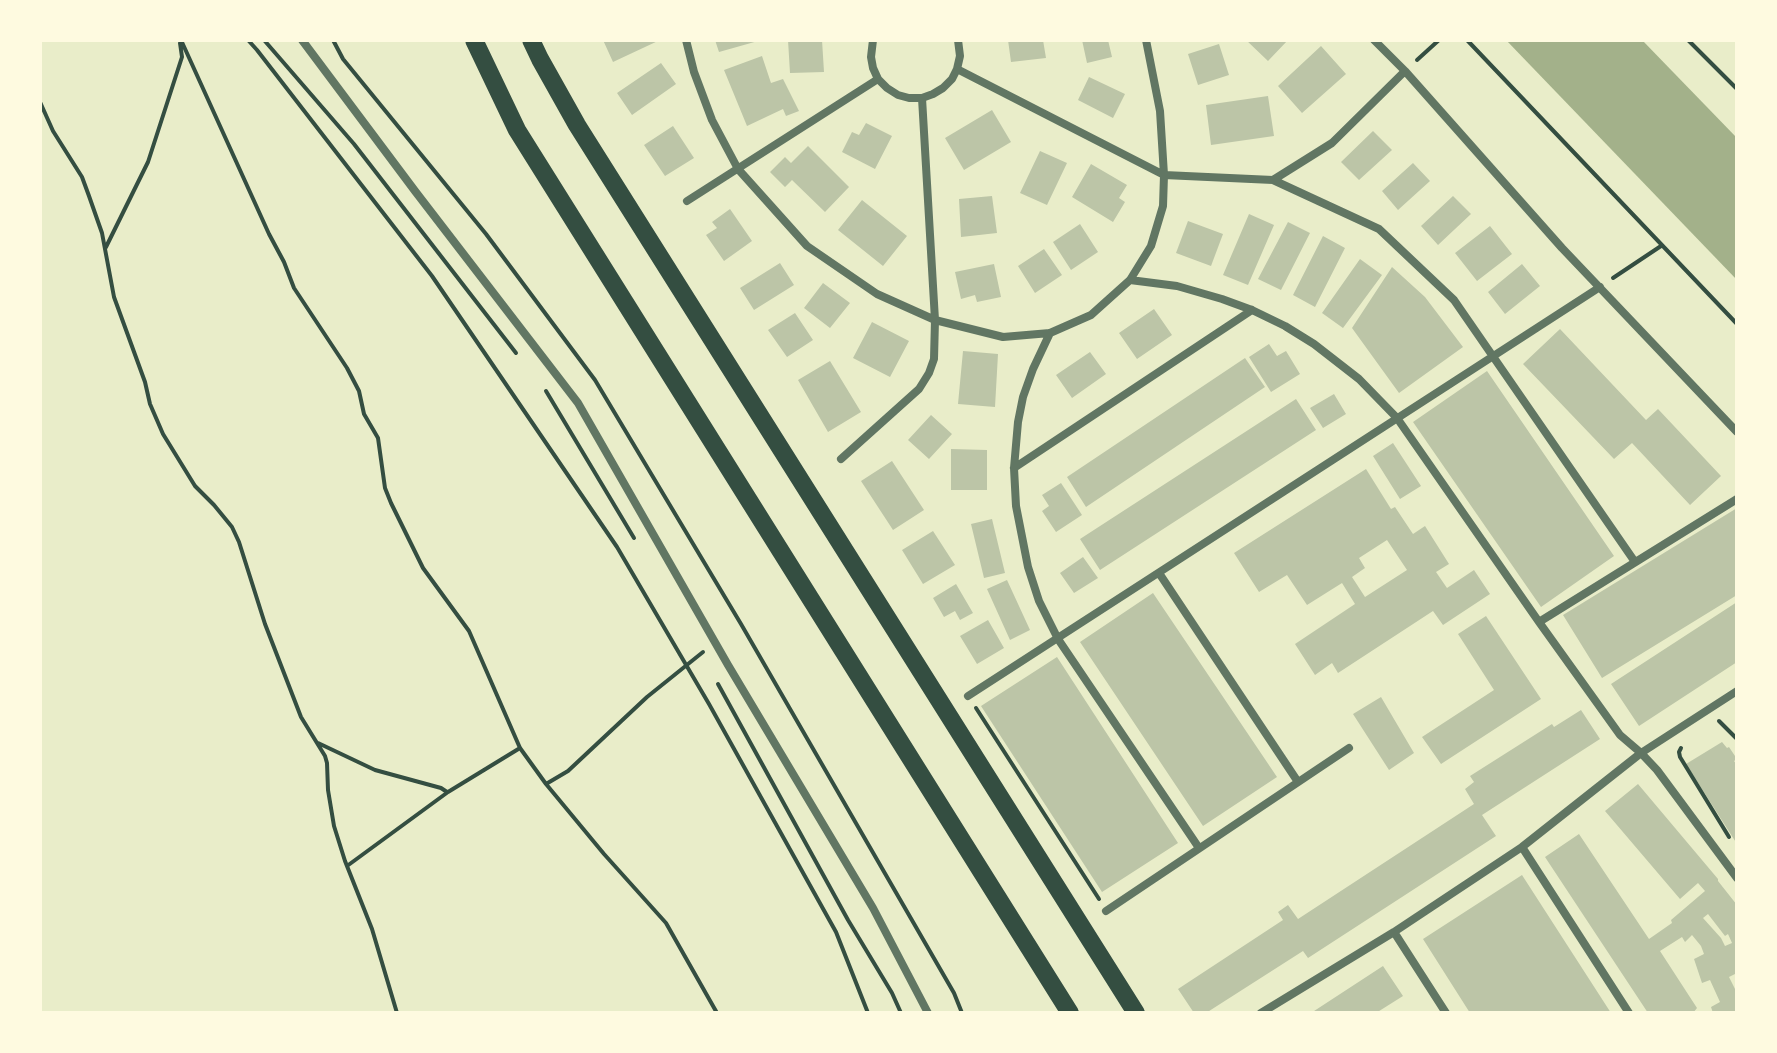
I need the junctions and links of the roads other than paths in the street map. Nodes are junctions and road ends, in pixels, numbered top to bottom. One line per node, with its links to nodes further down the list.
1 (302, 40): 42 (street)
2 (474, 40): 43 (highway)
3 (531, 40): 44 (highway)
4 (686, 40): 13 (street)
5 (873, 40): 11 (street)
6 (958, 40): 9 (street)
7 (1146, 40): 14 (street)
8 (1374, 40): 10 (street)
9 (957, 69): 12 (street); 14 (street)
10 (1405, 71): 15 (street); 18 (street)
11 (878, 79): 12 (street); 13 (street)
12 (922, 98): 20 (street)
13 (738, 169): 16 (street); 20 (street)
14 (1164, 175): 15 (street); 17 (street)
15 (1273, 180): 22 (street)
16 (687, 201)
17 (1130, 280): 19 (street); 21 (street)
18 (1600, 287): 22 (street); 24 (street)
19 (1252, 310): 23 (street); 26 (street)
20 (935, 320): 21 (street); 25 (street)
21 (1050, 333): 26 (street)
22 (1493, 356): 23 (street); 28 (street)
23 (1397, 418): 29 (street); 30 (street)
24 (1737, 432)
25 (841, 459)
26 (1014, 468): 31 (street)
27 (1737, 499): 28 (street)
28 (1635, 562): 30 (street)
29 (1159, 573): 31 (street); 36 (street)
30 (1539, 622): 35 (street)
31 (1058, 639): 33 (street); 38 (street)
32 (1737, 691): 35 (street)
33 (968, 696)
34 (1349, 748): 36 (street)
35 (1641, 753): 37 (street); 39 (street)
36 (1298, 782): 38 (street)
37 (1522, 847): 41 (street); 47 (street)
38 (1199, 848): 40 (street)
39 (1737, 878)
40 (1106, 911)
41 (1394, 932): 45 (street); 46 (street)
42 (928, 1013)
43 (1070, 1013)
44 (1136, 1013)
45 (1261, 1013)
46 (1446, 1013)
47 (1629, 1013)

